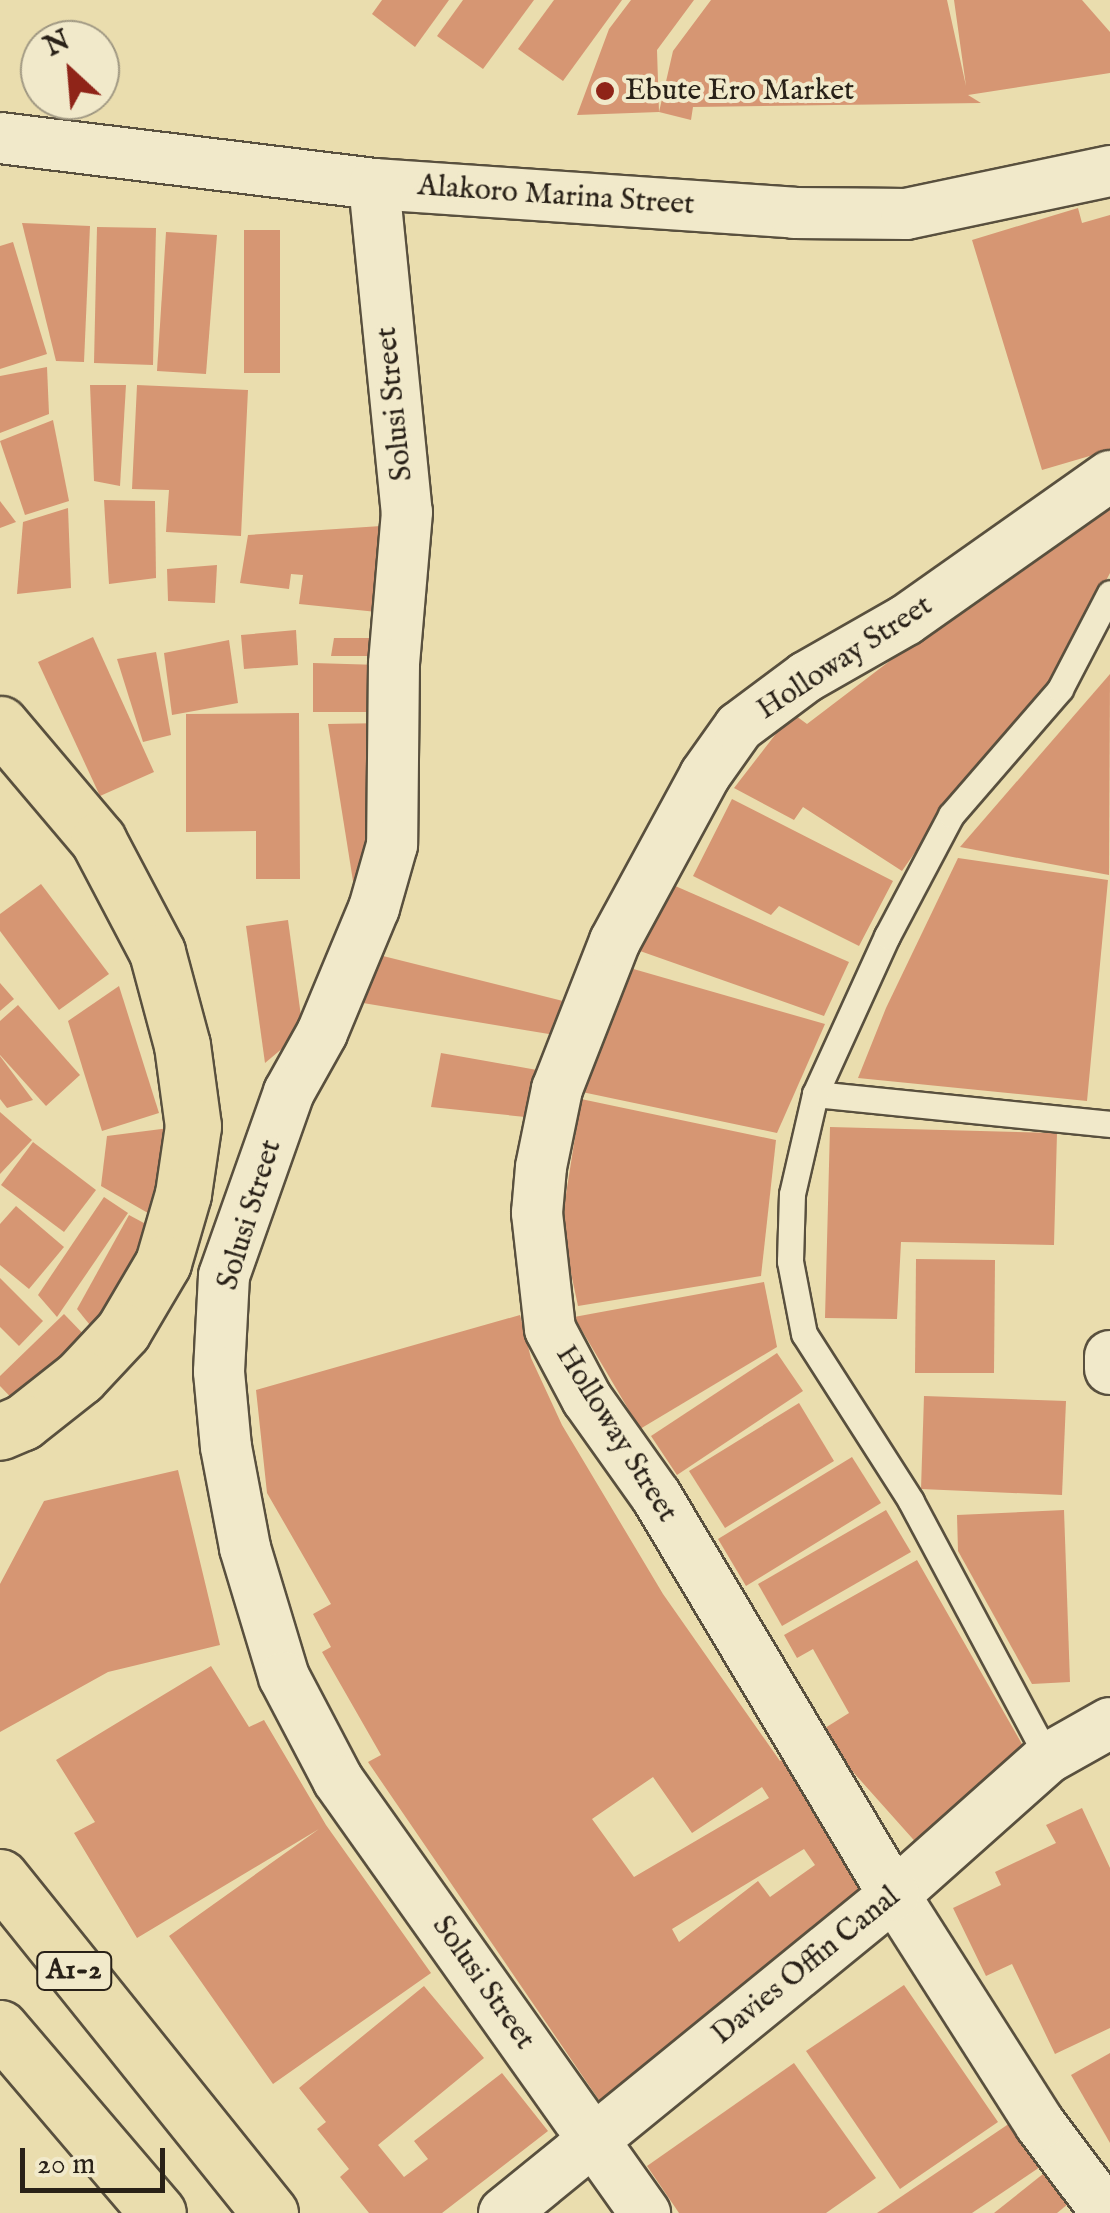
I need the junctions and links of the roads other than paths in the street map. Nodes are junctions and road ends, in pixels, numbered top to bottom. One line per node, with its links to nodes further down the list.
1 (0, 138): 3 (street, Alakoro Marina Street)
2 (1110, 171): 3 (street, Alakoro Marina Street)
3 (374, 184): 17 (street, Solusi Street)
4 (1110, 476): 15 (street, Holloway Street)
5 (1110, 594): 7 (lane)
6 (0, 724): 11 (highway)
7 (816, 1094): 8 (lane); 13 (lane)
8 (1110, 1124)
9 (1110, 1356): 10 (street)
10 (1110, 1369)
11 (0, 1432)
12 (1110, 1723): 13 (street, Davies Offin Canal)
13 (1048, 1758): 15 (street, Davies Offin Canal)
14 (0, 1877): 19 (highway, A1-2)
15 (894, 1895): 17 (street, Davies Offin Canal); 22 (street, Holloway Street)
16 (10, 2046): 18 (highway)
17 (592, 2139): 20 (street, Davies Offin Canal); 21 (street, Solusi Street)
18 (158, 2213)
19 (270, 2213)
20 (504, 2213)
21 (645, 2213)
22 (1107, 2213)

